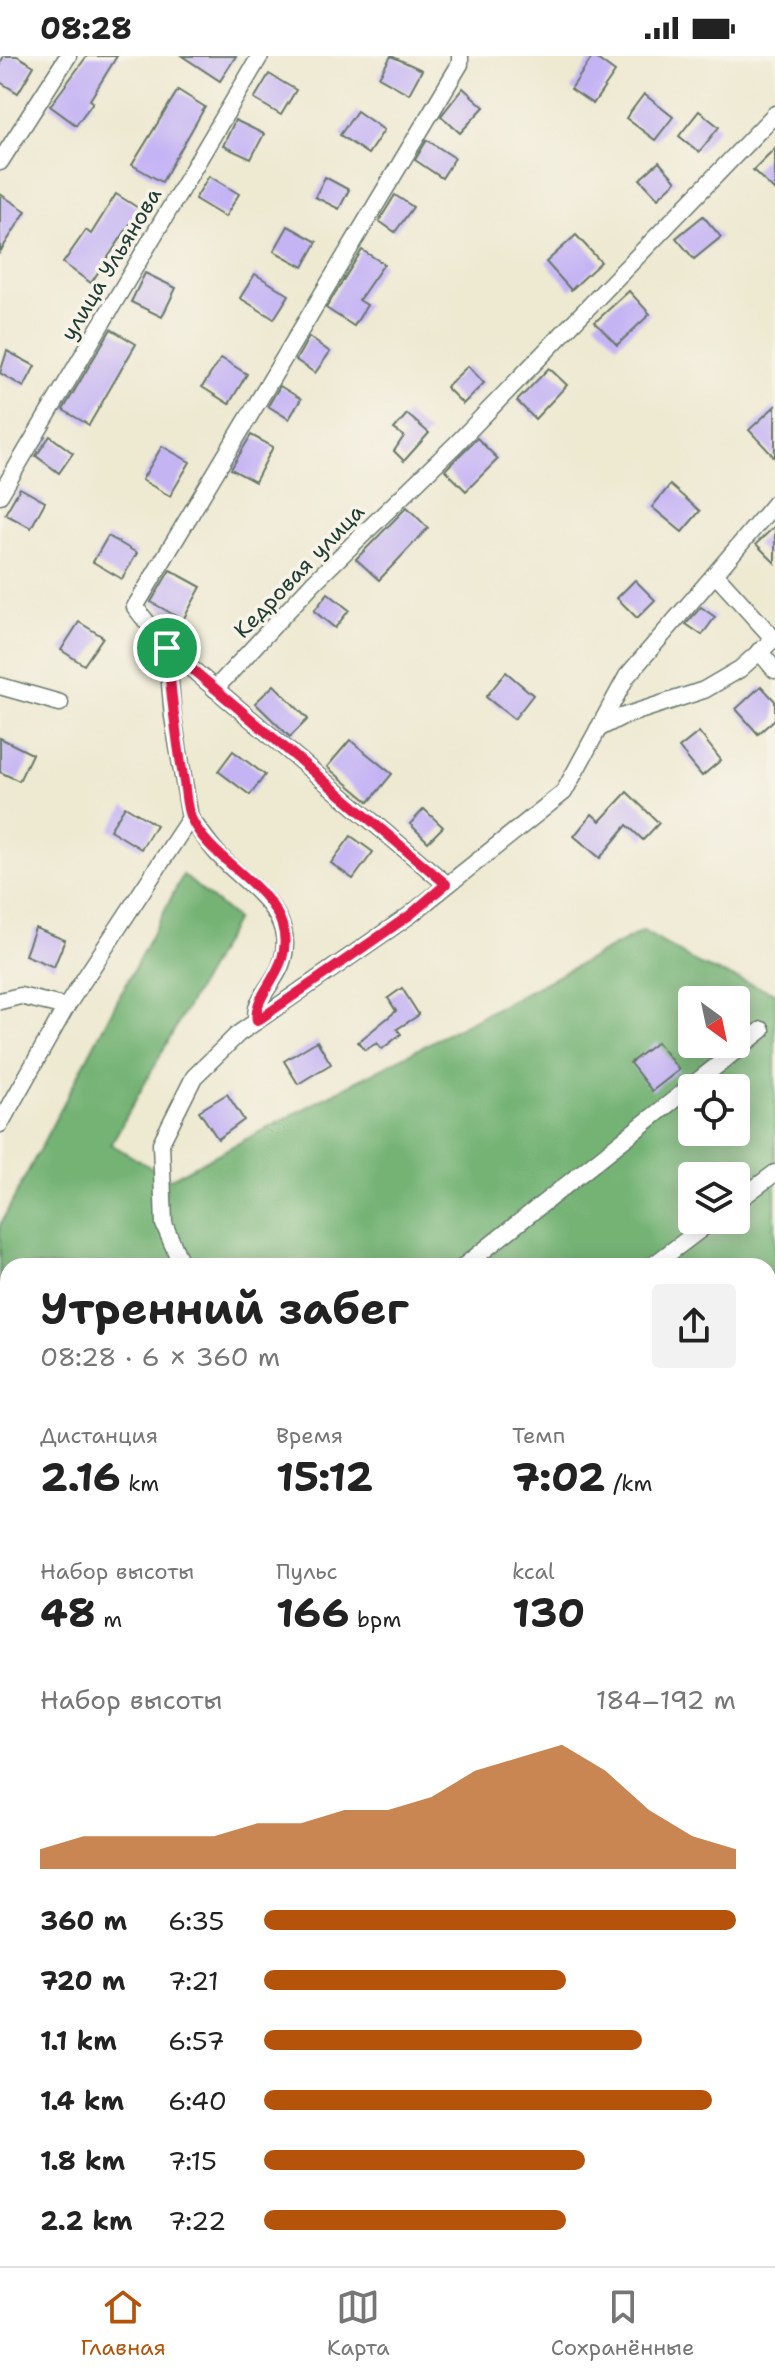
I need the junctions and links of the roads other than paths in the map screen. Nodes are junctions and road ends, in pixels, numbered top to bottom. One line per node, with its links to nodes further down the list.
1 (68, 56): 5 (street)
2 (260, 56): 6 (street, улица Ульянова)
3 (460, 56): 10 (street)
4 (775, 114): 14 (street, Кедровая улица)
5 (0, 162)
6 (0, 495)
7 (775, 503): 8 (street)
8 (715, 574): 9 (street); 16 (street)
9 (775, 639): 11 (street)
10 (167, 648): 14 (street); 17 (street)
11 (759, 651): 12 (street); 16 (street)
12 (775, 670)
13 (0, 686): 15 (street)
14 (215, 689): 18 (street)
15 (60, 703)
16 (598, 729): 18 (street)
17 (190, 818): 22 (street); 23 (street)
18 (446, 884): 23 (street)
19 (0, 987): 20 (street)
20 (20, 996): 21 (street); 22 (street)
21 (0, 1001)
22 (66, 1007): 25 (street)
23 (257, 1021): 29 (street)
24 (762, 1030): 30 (street)
25 (0, 1124)
26 (775, 1173): 27 (street)
27 (750, 1192)
28 (694, 1234): 31 (street)
29 (179, 1258)
30 (474, 1258)
31 (663, 1258)

